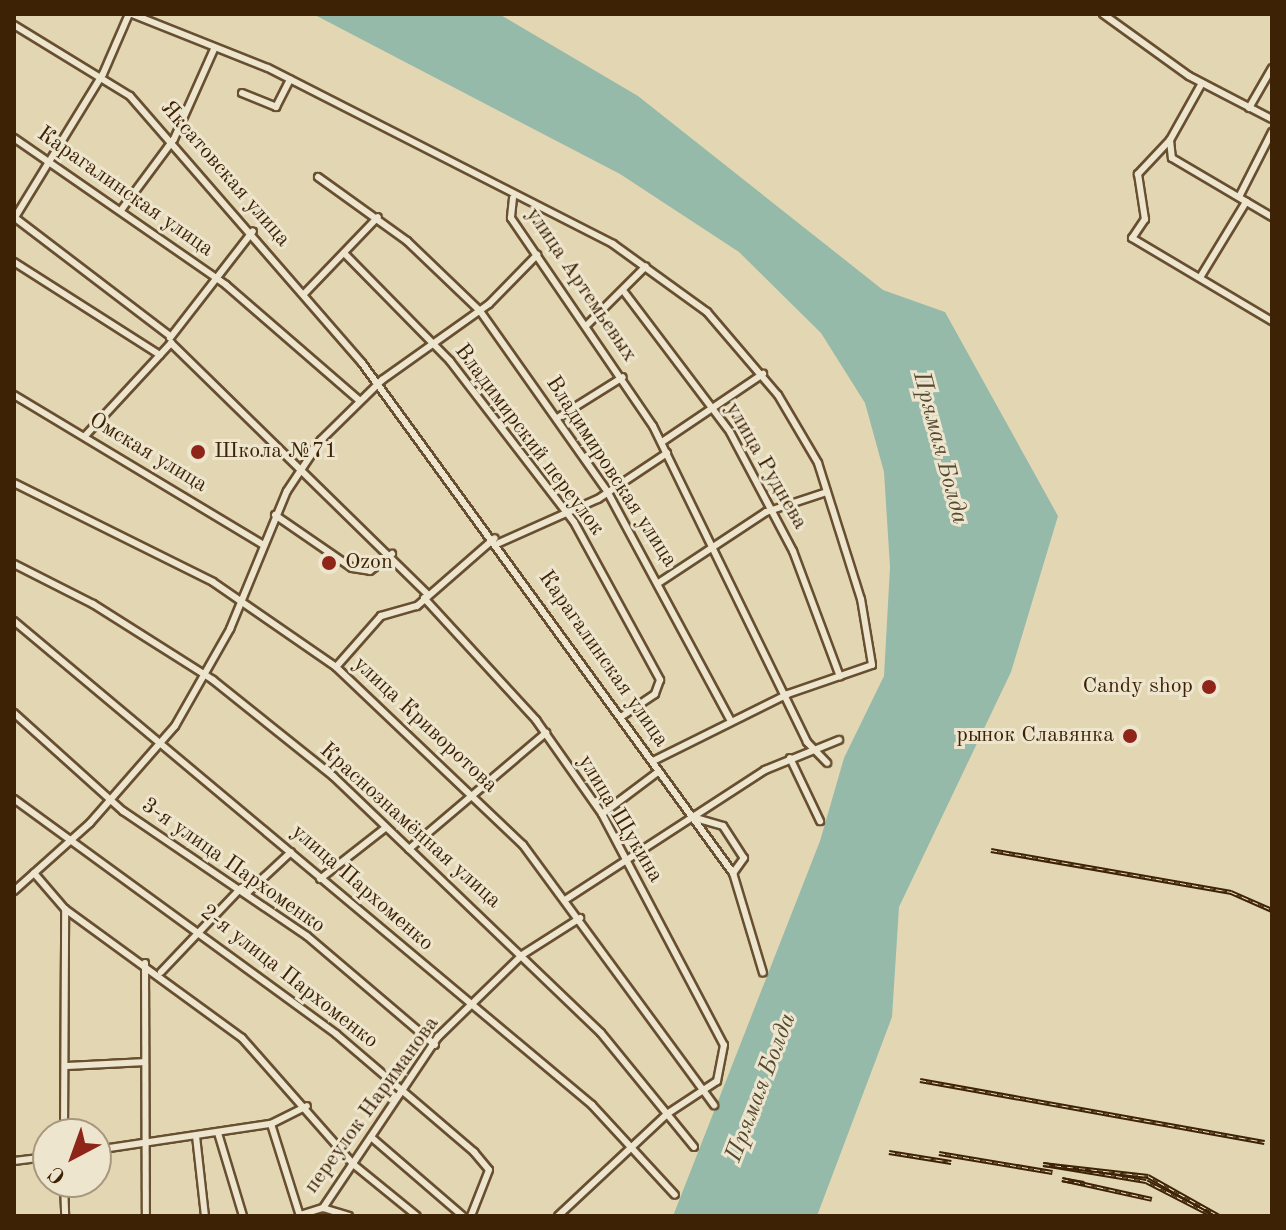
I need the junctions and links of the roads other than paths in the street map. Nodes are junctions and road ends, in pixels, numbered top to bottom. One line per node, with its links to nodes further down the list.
1 (130, 14): 4 (street, улица Артемьевых); 6 (street)
2 (1103, 14): 8 (street)
3 (14, 25): 6 (street, Яксатовская улица)
4 (214, 49): 7 (street, улица Артемьевых); 14 (street)
5 (1272, 68): 10 (street)
6 (103, 74): 14 (street, Яксатовская улица); 16 (street)
7 (290, 79): 9 (street); 19 (street, улица Артемьевых)
8 (1202, 83): 10 (street); 15 (street)
9 (242, 93)
10 (1249, 108): 11 (street)
11 (1272, 119)
12 (1272, 132): 18 (street)
13 (14, 138): 16 (street, Карагалинская улица)
14 (174, 139): 21 (street); 25 (street, Яксатовская улица)
15 (1170, 140): 18 (street); 30 (street)
16 (50, 161): 21 (street, Карагалинская улица); 24 (street)
17 (318, 177): 22 (street, Владимировская улица)
18 (1239, 197): 20 (street)
19 (513, 198): 27 (street, улица Артемьевых); 29 (street)
20 (1246, 202): 23 (street); 30 (street)
21 (122, 209): 31 (street, Карагалинская улица)
22 (378, 217): 26 (street); 34 (street, Владимировская улица)
23 (1272, 217)
24 (14, 218): 37 (street, улица Щукина)
25 (253, 231): 31 (street); 32 (street, Яксатовская улица)
26 (345, 254): 32 (street); 38 (street, Владимирский переулок)
27 (537, 255): 34 (street); 36 (street, улица Артемьевых)
28 (14, 262): 39 (street)
29 (646, 266): 33 (street); 40 (street)
30 (1201, 276): 35 (street)
31 (216, 277): 37 (street); 44 (street, Карагалинская улица)
32 (305, 293): 42 (street, Яксатовская улица)
33 (625, 293): 36 (street); 45 (street, улица Руднева)
34 (480, 311): 38 (street); 46 (street, Владимировская улица)
35 (1272, 321)
36 (587, 325): 41 (street, улица Артемьевых)
37 (170, 340): 39 (street); 50 (street, улица Щукина)
38 (431, 345): 42 (street); 55 (street, Владимирский переулок)
39 (160, 355): 47 (street)
40 (763, 374): 45 (street); 53 (street)
41 (623, 377): 46 (street); 48 (street, улица Артемьевых)
42 (377, 385): 44 (street); 57 (street, Карагалинская улица)
43 (14, 395): 47 (street, Омская улица)
44 (360, 401): 50 (street)
45 (715, 410): 48 (street); 54 (street, улица Руднева)
46 (559, 417): 52 (street, Владимировская улица)
47 (85, 436): 58 (street, Омская улица)
48 (662, 442): 49 (street, улица Артемьевых)
49 (667, 453): 52 (street); 59 (street, улица Артемьевых)
50 (301, 465): 56 (street); 60 (street, улица Щукина)
51 (14, 483): 64 (street, улица Криворотова)
52 (607, 491): 55 (street); 62 (street, Владимировская улица)
53 (827, 492): 54 (street); 67 (street)
54 (774, 511): 59 (street); 67 (street, улица Руднева)
55 (567, 513): 57 (street); 71 (street, Владимирский переулок)
56 (275, 515): 58 (street); 60 (street)
57 (497, 541): 63 (street); 71 (street, Карагалинская улица)
58 (262, 544): 64 (street)
59 (715, 546): 62 (street); 69 (street, улица Артемьевых)
60 (392, 554): 63 (street, улица Щукина)
61 (14, 564): 68 (street, Краснознамённая улица)
62 (660, 582): 72 (street, Владимировская улица)
63 (426, 596): 66 (street); 73 (street, улица Щукина)
64 (241, 601): 66 (street, улица Криворотова); 68 (street)
65 (14, 621): 75 (street, улица Пархоменко)
66 (336, 667): 81 (street, улица Криворотова)
67 (840, 677): 69 (street)
68 (204, 678): 75 (street); 87 (street, Краснознамённая улица)
69 (788, 694): 72 (street); 76 (street, улица Артемьевых)
70 (14, 713): 83 (street, 3-я улица Пархоменко)
71 (622, 716): 78 (street, Карагалинская улица)
72 (730, 719): 78 (street)
73 (546, 733): 81 (street); 84 (street, улица Щукина)
74 (839, 740): 76 (street)
75 (165, 741): 83 (street); 90 (street, улица Пархоменко)
76 (812, 751): 77 (street); 79 (street, улица Артемьевых)
77 (790, 758): 85 (street); 86 (street)
78 (653, 761): 80 (street, Карагалинская улица)
79 (827, 763)
80 (659, 771): 84 (street); 85 (street, Карагалинская улица)
81 (474, 791): 89 (street); 97 (street, улица Криворотова)
82 (14, 799): 88 (street, 2-я улица Пархоменко)
83 (111, 799): 88 (street); 95 (street, 3-я улица Пархоменко)
84 (602, 814): 91 (street, улица Щукина)
85 (692, 817): 91 (street); 93 (street, Карагалинская улица); 93 (street)
86 (820, 821)
87 (385, 828): 89 (street, Краснознамённая улица); 94 (street)
88 (69, 843): 92 (street); 100 (street, 2-я улица Пархоменко)
89 (409, 849): 101 (street, Краснознамённая улица)
90 (291, 852): 94 (street, улица Пархоменко); 95 (street)
91 (626, 858): 97 (street); 109 (street, улица Щукина)
92 (34, 873): 96 (street); 98 (street)
93 (733, 873): 104 (street, Карагалинская улица)
94 (320, 879): 105 (street, улица Пархоменко)
95 (244, 890): 100 (street); 106 (street, 3-я улица Пархоменко)
96 (14, 891)
97 (565, 900): 99 (street, улица Криворотова)
98 (65, 909): 102 (street); 108 (street)
99 (580, 918): 101 (street, переулок Нариманова); 109 (street, улица Криворотова)
100 (197, 929): 103 (street); 110 (street, 2-я улица Пархоменко)
101 (522, 955): 105 (street, переулок Нариманова); 113 (street, Краснознамённая улица)
102 (145, 963): 103 (street); 107 (street)
103 (161, 972): 112 (street)
104 (763, 973)
105 (471, 1003): 106 (street, переулок Нариманова); 120 (street, улица Пархоменко)
106 (435, 1045): 110 (street, переулок Нариманова)
107 (143, 1062): 108 (street); 119 (street)
108 (65, 1066): 114 (street)
109 (698, 1092): 111 (street, улица Криворотова); 113 (street)
110 (405, 1094): 118 (street, переулок Нариманова); 135 (street, 2-я улица Пархоменко)
111 (714, 1105)
112 (307, 1106): 115 (street); 123 (street)
113 (667, 1114): 120 (street); 121 (street, Краснознамённая улица)
114 (64, 1118)
115 (271, 1124): 116 (street); 130 (street)
116 (218, 1133): 117 (street); 129 (street)
117 (196, 1136): 119 (street); 128 (street)
118 (371, 1137): 123 (street, переулок Нариманова); 126 (street)
119 (144, 1144): 122 (street); 127 (street)
120 (630, 1147): 124 (street, улица Пархоменко); 136 (street)
121 (694, 1147)
122 (112, 1148)
123 (353, 1164): 125 (street, переулок Нариманова); 132 (street)
124 (675, 1195)
125 (323, 1208): 130 (street, переулок Нариманова); 131 (street)
126 (449, 1208): 133 (street); 134 (street)
127 (146, 1216)
128 (205, 1216)
129 (243, 1216)
130 (300, 1216)
131 (349, 1216)
132 (417, 1216)
133 (442, 1216)
134 (463, 1216)
135 (471, 1216)
136 (558, 1216)

